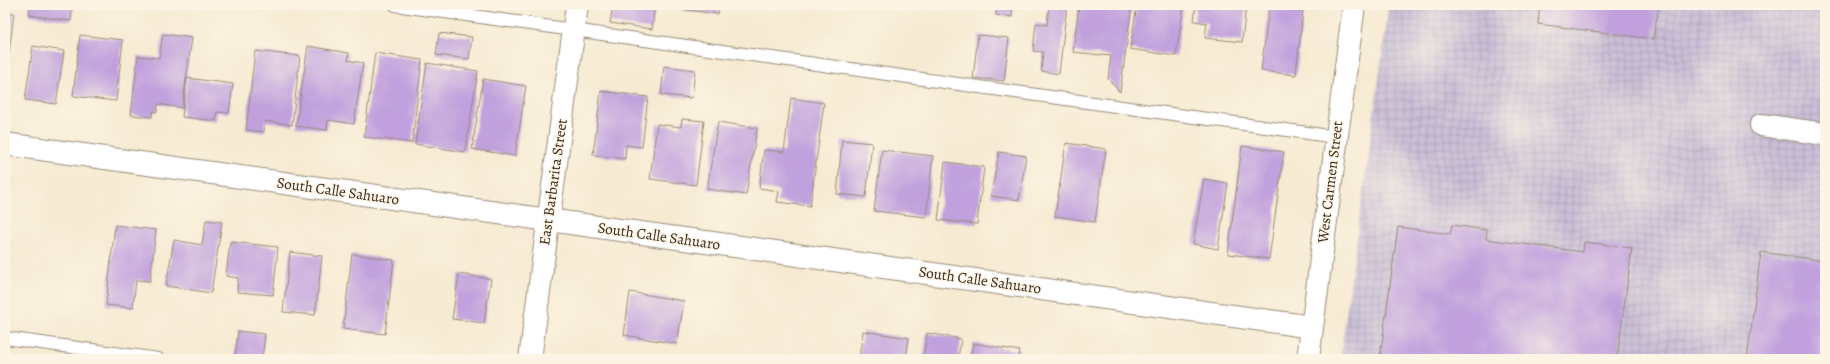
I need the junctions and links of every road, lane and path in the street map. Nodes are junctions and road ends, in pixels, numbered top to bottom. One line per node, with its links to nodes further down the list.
1 (395, 5): 4 (lane)
2 (577, 5): 4 (street, East Barbarita Street)
3 (1354, 5): 7 (street, West Carmen Street)
4 (574, 30): 7 (lane); 9 (street, East Barbarita Street)
5 (1761, 125): 6 (street)
6 (1825, 134)
7 (1336, 138): 10 (street, West Carmen Street)
8 (5, 144): 9 (street, South Calle Sahuaro)
9 (547, 221): 10 (street, South Calle Sahuaro); 13 (street, East Barbarita Street)
10 (1312, 327): 14 (street, West Carmen Street)
11 (5, 338): 12 (lane)
12 (158, 359)
13 (530, 359)
14 (1308, 359)

